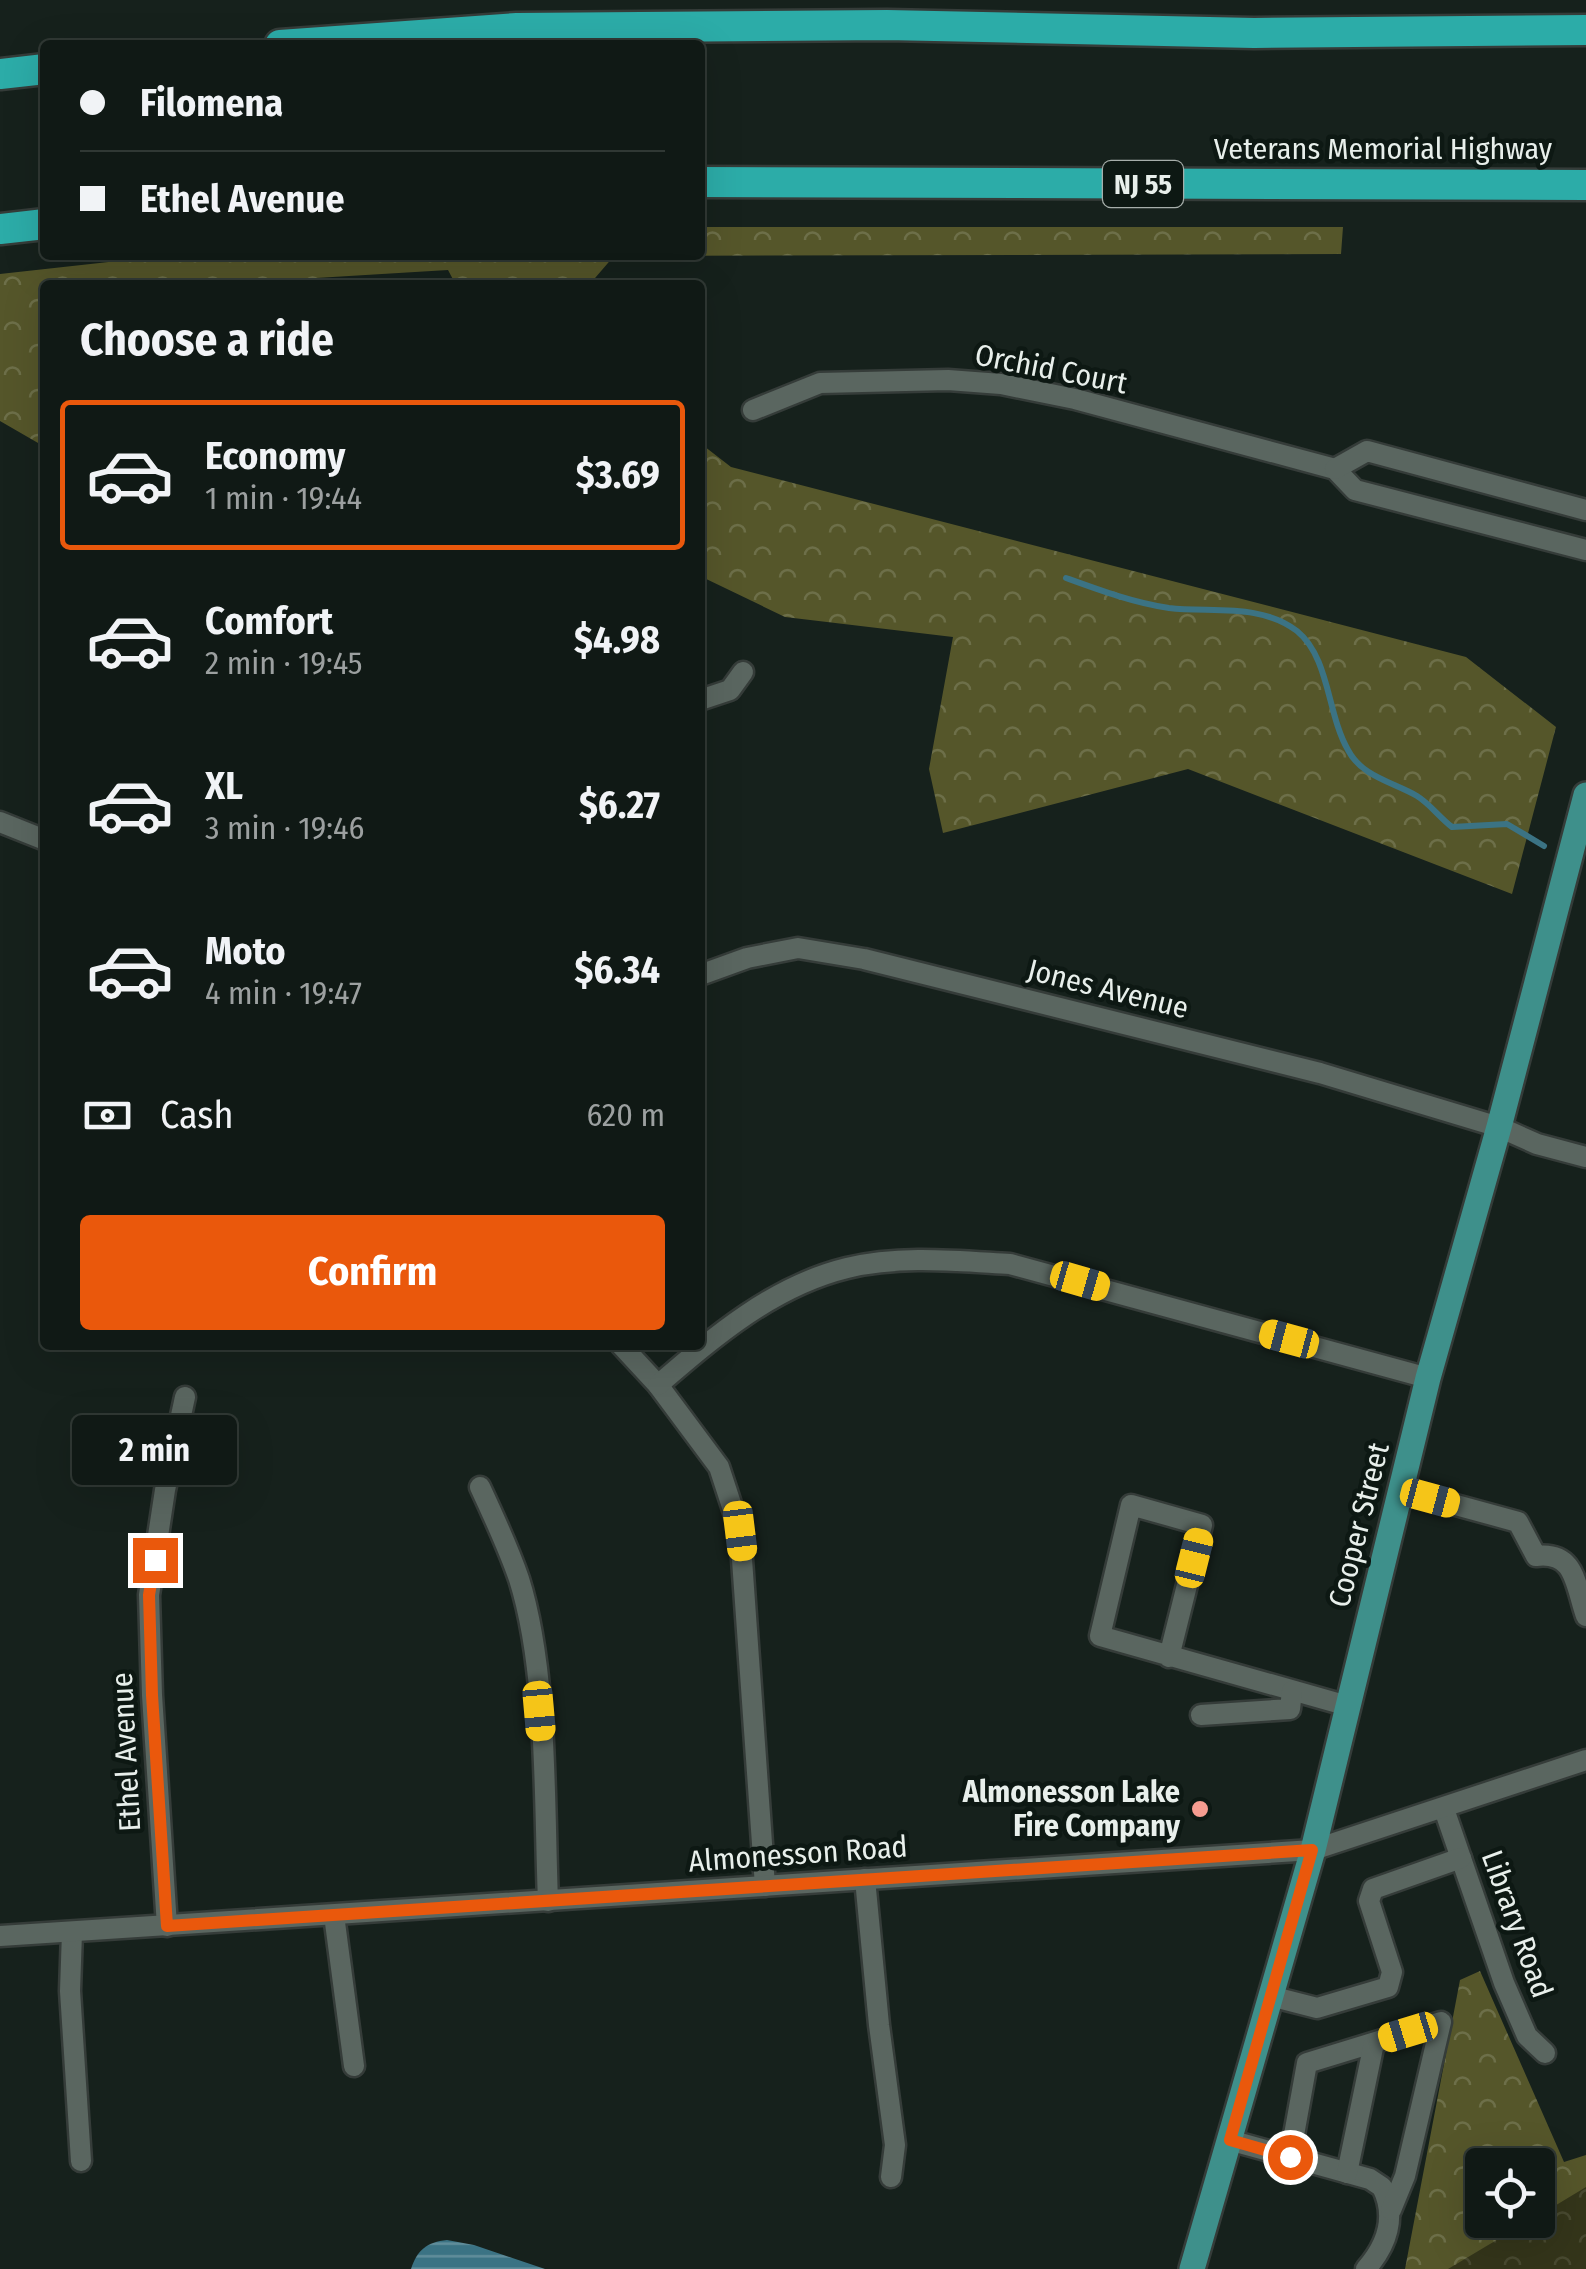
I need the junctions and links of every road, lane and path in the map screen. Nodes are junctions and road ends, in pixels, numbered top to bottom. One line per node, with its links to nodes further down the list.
1 (1586, 30): 2 (highway)
2 (350, 40)
3 (40, 70): 4 (highway)
4 (0, 74)
5 (705, 182): 6 (highway, Veterans Memorial Highway / NJ 55)
6 (1586, 185)
7 (40, 225): 8 (highway)
8 (0, 230)
9 (754, 410): 10 (street, Orchid Court)
10 (1335, 469): 11 (street); 12 (street, Orchid Court)
11 (1586, 510)
12 (1586, 550)
13 (743, 672): 14 (street)
14 (705, 698)
15 (1586, 795): 19 (main road, Cooper Street)
16 (0, 822): 17 (street)
17 (40, 838)
18 (705, 972): 19 (street, Jones Avenue)
19 (1499, 1127): 20 (street, Jones Avenue); 24 (main road, Cooper Street)
20 (1586, 1157)
21 (705, 1347): 24 (street)
22 (626, 1350): 25 (street)
23 (701, 1350): 25 (street)
24 (1428, 1378): 28 (main road, Cooper Street)
25 (658, 1385): 39 (street)
26 (185, 1397): 42 (street, Ethel Avenue)
27 (480, 1487): 40 (street)
28 (1401, 1490): 29 (street); 32 (main road, Cooper Street)
29 (1586, 1616)
30 (1168, 1656): 30 (street); 31 (street)
31 (1292, 1691): 32 (street); 33 (street)
32 (1348, 1706): 36 (main road, Cooper Street)
33 (1201, 1716)
34 (1586, 1760): 35 (street, Almonesson Road)
35 (1444, 1809): 36 (street, Almonesson Road); 37 (street, Library Road)
36 (1312, 1850): 38 (street, Almonesson Road); 45 (main road, Cooper Street)
37 (1461, 1858): 45 (street); 47 (street, Library Road)
38 (864, 1880): 39 (street, Almonesson Road); 53 (street)
39 (765, 1886): 40 (street, Almonesson Road)
40 (548, 1901): 41 (street, Almonesson Road)
41 (334, 1915): 42 (street, Almonesson Road); 48 (street)
42 (167, 1926): 43 (street, Almonesson Road)
43 (72, 1932): 44 (street, Almonesson Road); 51 (street)
44 (0, 1936)
45 (1270, 1996): 49 (main road, Cooper Street)
46 (1374, 2043): 50 (street); 52 (street); 54 (street)
47 (1545, 2053)
48 (354, 2066)
49 (1230, 2140): 50 (street); 55 (main road, Cooper Street)
50 (1290, 2157): 52 (street)
51 (80, 2161)
52 (1347, 2173): 54 (street)
53 (892, 2177)
54 (1391, 2210): 56 (street)
55 (1192, 2269)
56 (1366, 2269)

